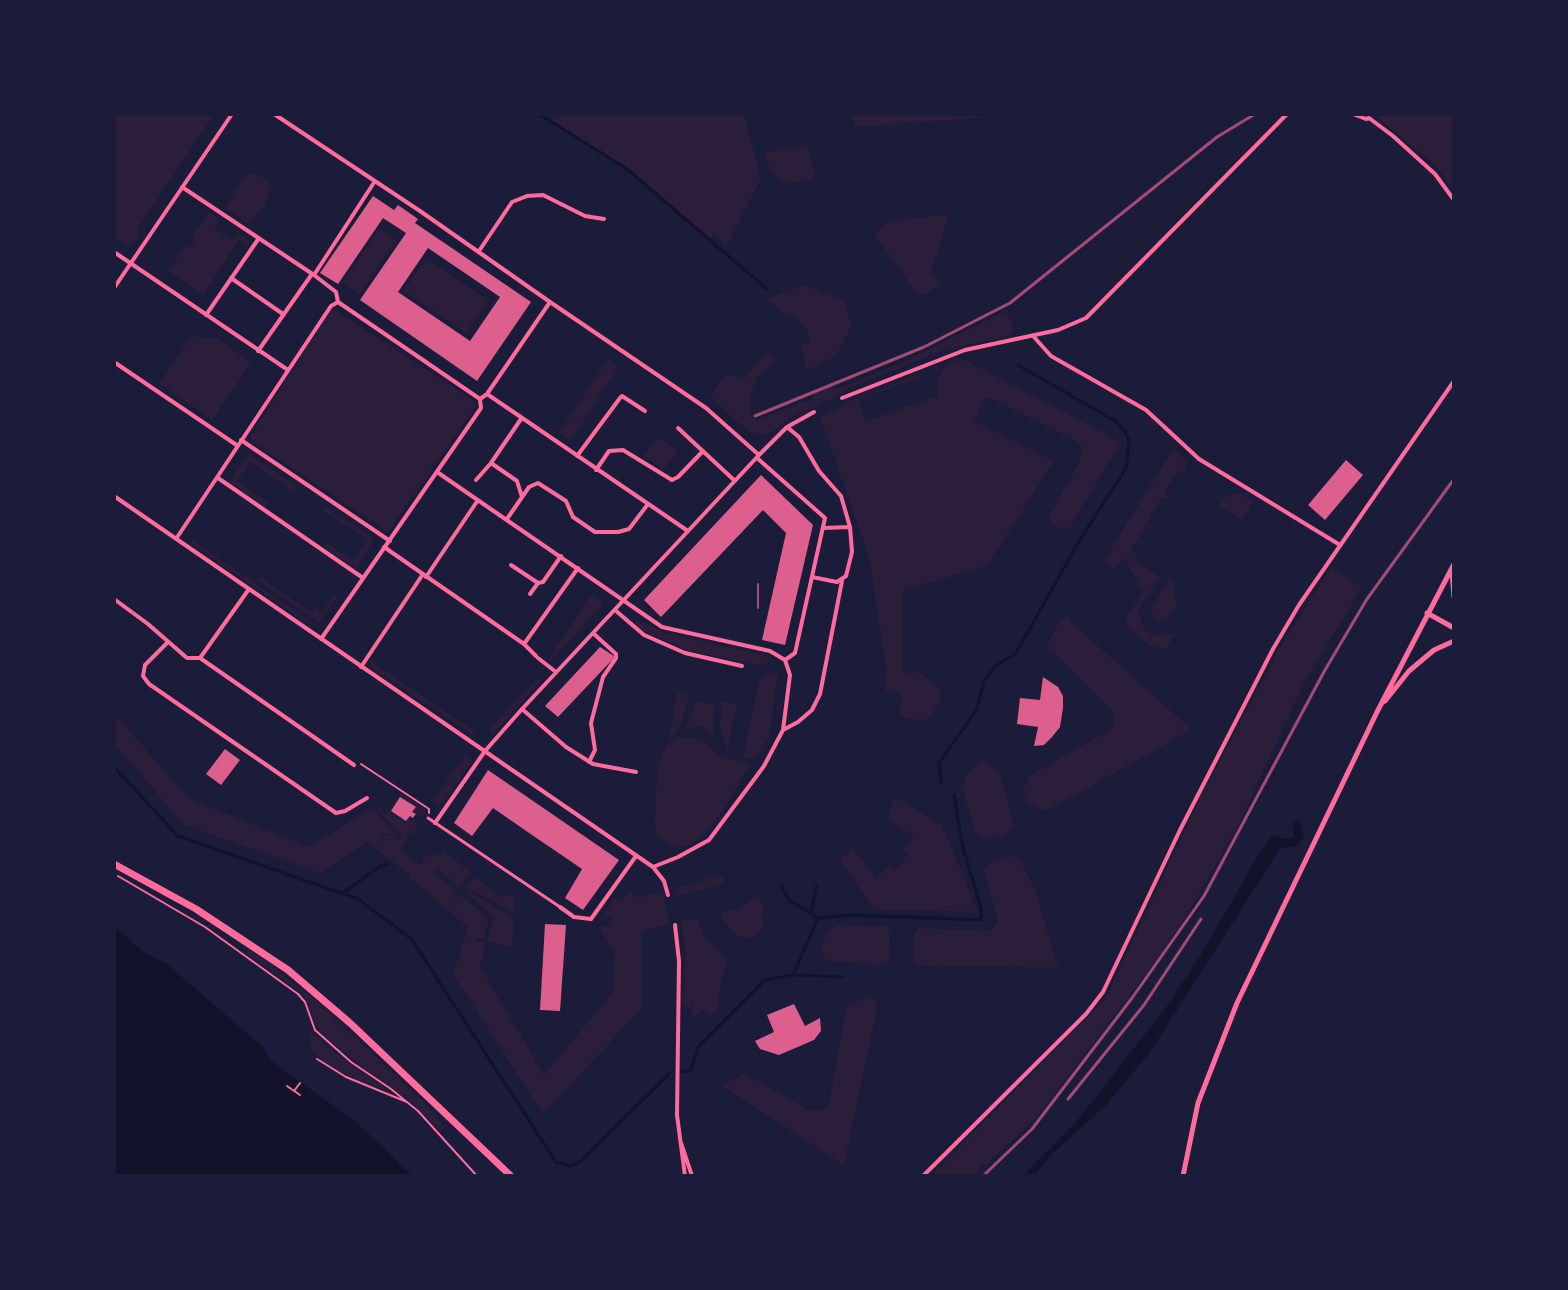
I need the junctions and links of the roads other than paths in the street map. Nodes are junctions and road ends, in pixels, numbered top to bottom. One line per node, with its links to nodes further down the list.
1 (232, 114): 7 (street)
2 (274, 114): 6 (street)
3 (1287, 114): 21 (street)
4 (1353, 114): 5 (street)
5 (1368, 116): 8 (street)
6 (375, 181): 12 (street); 14 (street)
7 (182, 187): 10 (street); 13 (street)
8 (1454, 200)
9 (604, 219): 12 (street)
10 (259, 238): 14 (street); 15 (street)
11 (114, 252): 13 (street)
12 (478, 252): 18 (street)
13 (130, 263): 16 (street); 20 (street)
14 (313, 275): 17 (street); 19 (street)
15 (231, 278): 19 (street); 20 (street)
16 (114, 288)
17 (338, 302): 24 (street); 28 (street)
18 (550, 302): 26 (street); 38 (street)
19 (283, 314): 22 (street)
20 (206, 315): 22 (street)
21 (1034, 337): 27 (street); 55 (street)
22 (258, 351): 24 (street)
23 (114, 362): 35 (street)
24 (288, 370): 34 (street)
25 (1454, 381): 55 (street)
26 (487, 394): 28 (street); 31 (street)
27 (842, 398)
28 (480, 399): 41 (street)
29 (645, 411): 37 (street)
30 (814, 412): 32 (street)
31 (521, 419): 37 (street); 39 (street)
32 (787, 427): 38 (street); 50 (street)
33 (678, 428): 36 (street)
34 (241, 440): 35 (street); 54 (street)
35 (238, 446): 42 (street)
36 (703, 451): 40 (street); 44 (street)
37 (577, 456): 40 (street)
38 (758, 456): 44 (street); 51 (street)
39 (491, 463): 43 (street); 46 (street)
40 (596, 470): 48 (street)
41 (437, 472): 47 (street); 54 (street)
42 (218, 478): 53 (street); 63 (street)
43 (476, 480)
44 (736, 482): 52 (street)
45 (114, 496): 53 (street)
46 (522, 497): 48 (street); 49 (street)
47 (478, 500): 49 (street); 61 (street)
48 (648, 504): 52 (street)
49 (507, 519): 57 (street)
50 (850, 527): 51 (street); 64 (street)
51 (824, 528): 62 (street)
52 (688, 531): 70 (street)
53 (176, 539): 66 (street)
54 (390, 541): 56 (street)
55 (1340, 545): 104 (street)
56 (384, 547): 61 (street); 63 (street)
57 (561, 556): 60 (street); 65 (street)
58 (511, 565): 65 (street)
59 (1453, 565): 68 (street); 72 (street)
60 (578, 568): 70 (street); 78 (street)
61 (425, 576): 78 (street); 82 (street)
62 (812, 577): 64 (street); 80 (street)
63 (363, 578): 75 (street)
64 (842, 581): 86 (street)
65 (538, 583): 67 (street)
66 (249, 589): 75 (street); 79 (street)
67 (530, 594)
68 (1454, 597)
69 (114, 599): 77 (street)
70 (623, 600): 71 (street); 80 (street)
71 (615, 610): 74 (street); 81 (street)
72 (1427, 613): 73 (street); 85 (street)
73 (1454, 628)
74 (593, 634): 83 (street); 88 (street)
75 (321, 639): 82 (street)
76 (1454, 641): 85 (street)
77 (168, 642): 79 (street); 91 (street)
78 (524, 644): 83 (street)
79 (200, 658): 89 (street)
80 (785, 660): 86 (street)
81 (742, 666)
82 (361, 667): 87 (street)
83 (556, 672): 84 (street)
84 (522, 709): 87 (street); 88 (street)
85 (1377, 712): 105 (street)
86 (783, 730): 96 (street)
87 (485, 751): 93 (street); 94 (street)
88 (589, 762): 90 (street)
89 (354, 765)
90 (636, 772)
91 (367, 798)
92 (428, 818): 93 (street)
93 (435, 823): 98 (street)
94 (636, 856): 96 (street); 98 (street)
95 (114, 864): 101 (main road)
96 (653, 867): 97 (street)
97 (668, 895)
98 (560, 907)
99 (675, 925): 100 (street)
100 (679, 1137): 102 (street); 103 (street)
101 (511, 1176)
102 (685, 1176)
103 (692, 1176)
104 (923, 1176)
105 (1183, 1176)

